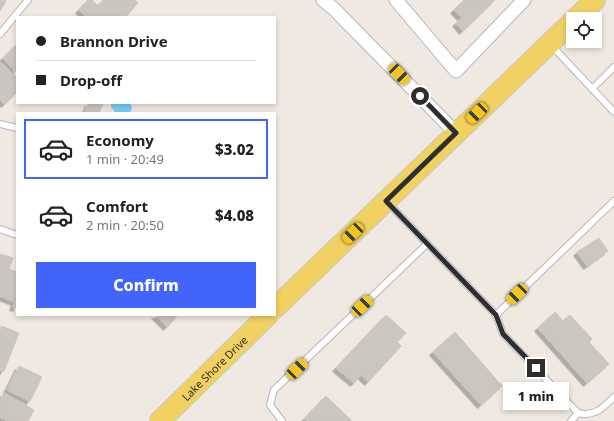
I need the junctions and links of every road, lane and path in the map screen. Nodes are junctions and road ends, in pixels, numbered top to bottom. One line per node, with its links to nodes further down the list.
1 (28, 0): 8 (lane)
2 (323, 0): 15 (street)
3 (396, 0): 4 (street)
4 (524, 0)
5 (594, 0): 6 (main road)
6 (582, 12)
7 (566, 28): 9 (main road)
8 (0, 34)
9 (549, 44): 11 (lane); 15 (main road)
10 (614, 67): 11 (lane)
11 (592, 88): 12 (lane)
12 (614, 112)
13 (0, 124): 14 (lane)
14 (16, 128)
15 (456, 133): 16 (main road)
16 (386, 201): 20 (lane); 21 (main road)
17 (614, 201): 22 (lane)
18 (0, 229): 19 (lane)
19 (16, 235)
20 (427, 244): 22 (lane); 27 (lane)
21 (276, 307)
22 (496, 315): 25 (lane)
23 (267, 316): 26 (main road, Lake Shore Drive)
24 (614, 397): 25 (lane)
25 (578, 413): 28 (lane)
26 (160, 421)
27 (282, 421)
28 (571, 421)

